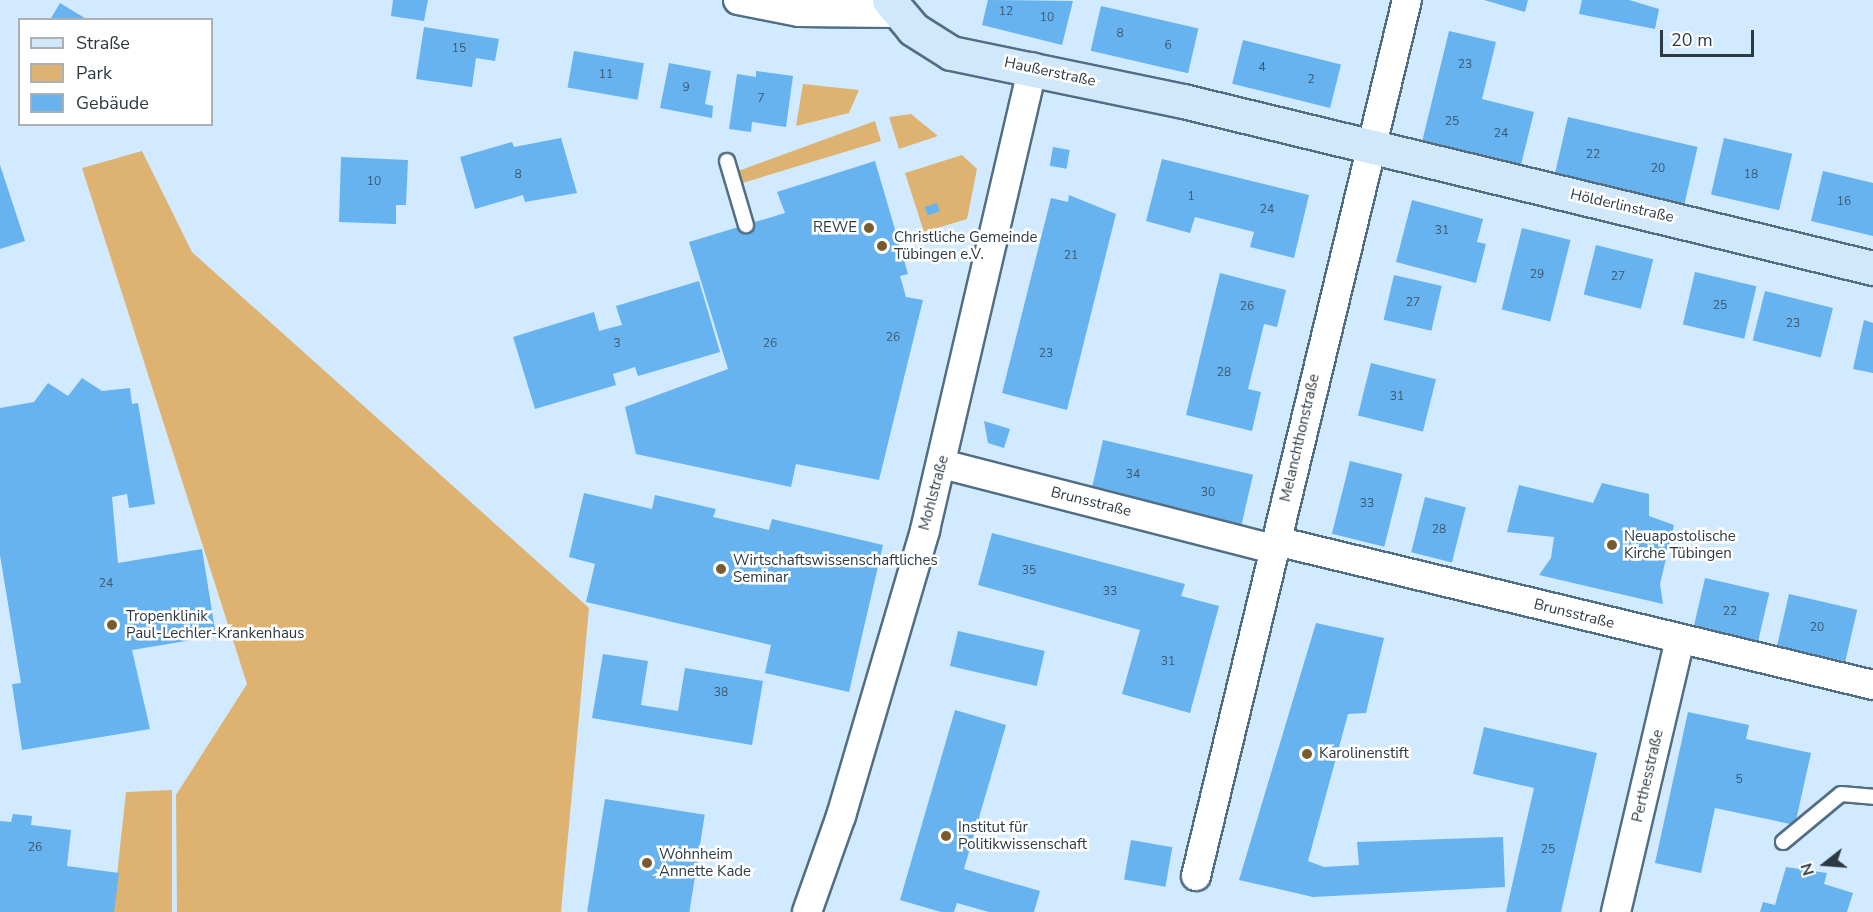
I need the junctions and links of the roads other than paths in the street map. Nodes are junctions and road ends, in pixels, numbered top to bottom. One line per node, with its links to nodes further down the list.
1 (738, 0): 3 (street, Haußerstraße)
2 (1407, 0): 5 (street, Melanchthonstraße)
3 (892, 6): 4 (main road, Haußerstraße)
4 (1033, 67): 5 (main road, Haußerstraße); 9 (street, Mohlstraße)
5 (1371, 146): 8 (main road, Hölderlinstraße); 10 (street, Melanchthonstraße)
6 (727, 161): 7 (lane)
7 (746, 225)
8 (1873, 268)
9 (942, 464): 10 (street, Brunsstraße); 16 (street, Mohlstraße)
10 (1275, 545): 11 (street, Brunsstraße); 15 (street, Melanchthonstraße)
11 (1680, 639): 12 (street, Brunsstraße); 17 (street, Perthesstraße)
12 (1873, 686)
13 (1873, 797): 14 (lane)
14 (1784, 842)
15 (1196, 876)
16 (807, 912)
17 (1616, 912)

